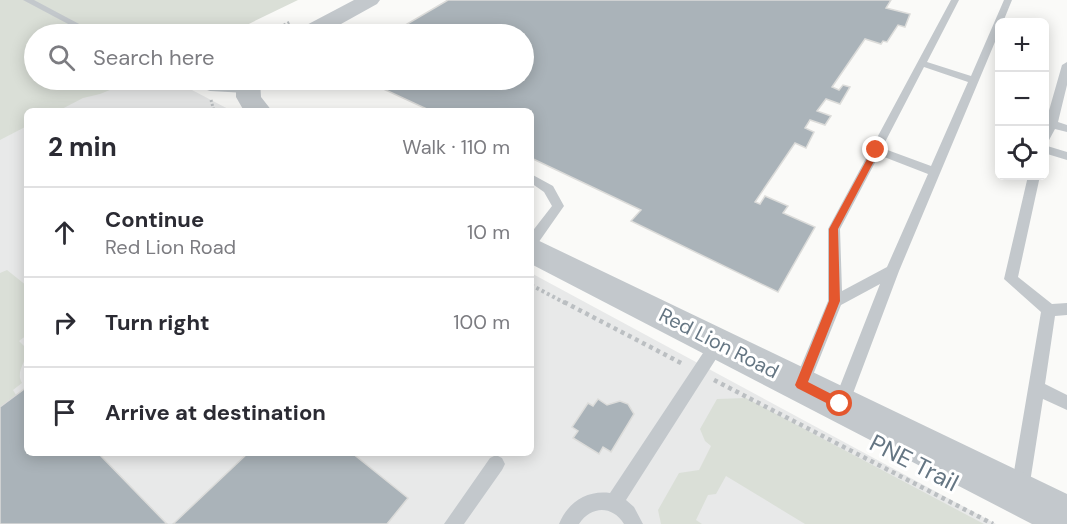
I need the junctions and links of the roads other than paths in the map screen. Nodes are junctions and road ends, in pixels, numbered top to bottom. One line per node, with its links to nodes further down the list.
1 (27, 0): 5 (lane)
2 (370, 0): 6 (street)
3 (955, 0): 7 (lane)
4 (1008, 0): 9 (lane)
5 (74, 24)
6 (326, 24)
7 (922, 63): 9 (lane); 15 (lane)
8 (1067, 65): 12 (lane)
9 (973, 80): 18 (lane)
10 (226, 90): 11 (lane)
11 (251, 93)
12 (1052, 124): 13 (lane); 14 (lane)
13 (1067, 129)
14 (1049, 130)
15 (876, 150): 18 (lane); 24 (lane)
16 (1049, 151): 17 (lane)
17 (1067, 156)
18 (934, 172): 23 (lane)
19 (534, 180): 21 (lane)
20 (1033, 180): 26 (lane)
21 (534, 239)
22 (534, 251): 27 (street, Red Lion Road)
23 (891, 271): 24 (lane); 31 (lane)
24 (835, 301): 28 (lane)
25 (1067, 309): 26 (lane)
26 (1049, 310): 29 (lane)
27 (709, 358): 28 (street, Red Lion Road); 34 (lane)
28 (801, 385): 31 (street, Red Lion Road)
29 (1036, 388): 30 (lane); 33 (lane)
30 (1067, 403)
31 (840, 404): 33 (street, Red Lion Road)
32 (496, 464): 36 (lane)
33 (1019, 494): 35 (street, Red Lion Road)
34 (614, 503): 37 (lane); 38 (lane)
35 (1067, 518)
36 (453, 524)
37 (568, 524)
38 (634, 524)

